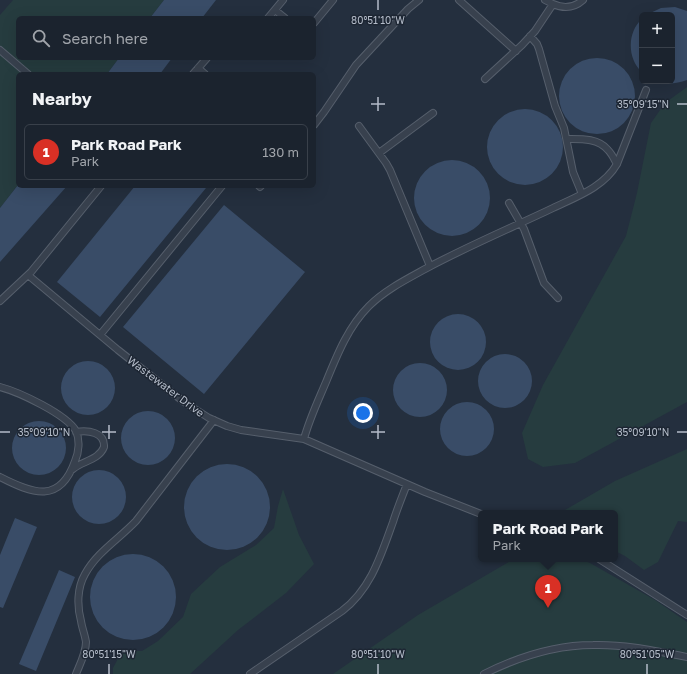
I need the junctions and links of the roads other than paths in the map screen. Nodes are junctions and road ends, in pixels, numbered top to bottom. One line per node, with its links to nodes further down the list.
1 (283, 0): 8 (lane)
2 (333, 0): 11 (lane)
3 (419, 0): 23 (lane)
4 (459, 0): 14 (lane)
5 (545, 0): 7 (lane)
6 (583, 0): 7 (lane)
7 (553, 4): 12 (lane)
8 (275, 10): 9 (lane); 10 (lane)
9 (270, 16)
10 (282, 16)
11 (316, 21)
12 (530, 36): 14 (lane); 25 (lane)
13 (0, 50): 17 (lane)
14 (516, 51): 20 (lane)
15 (204, 60): 16 (lane)
16 (198, 68): 18 (lane); 19 (lane)
17 (26, 72)
18 (195, 72)
19 (203, 72)
20 (485, 79)
21 (646, 90): 27 (lane)
22 (433, 113): 26 (lane)
23 (316, 122)
24 (359, 126): 26 (lane)
25 (567, 139): 27 (lane); 30 (lane)
26 (379, 153): 33 (lane)
27 (617, 164): 30 (lane)
28 (99, 188): 34 (lane)
29 (220, 188): 37 (lane)
30 (582, 194): 32 (lane)
31 (509, 203): 32 (lane)
32 (520, 223): 33 (lane); 35 (lane)
33 (430, 266): 41 (lane)
34 (28, 275): 36 (lane); 37 (lane, Wastewater Drive)
35 (558, 298)
36 (0, 301)
37 (100, 335): 39 (lane, Wastewater Drive)
38 (0, 387): 40 (lane)
39 (214, 420): 41 (lane, Wastewater Drive); 49 (lane)
40 (76, 432): 42 (lane); 42 (lane)
41 (304, 439): 44 (lane, Wastewater Drive)
42 (72, 470): 43 (lane)
43 (0, 477)
44 (407, 484): 45 (lane, Wastewater Drive); 50 (lane)
45 (478, 513)
46 (604, 562): 47 (lane)
47 (687, 615)
48 (687, 657): 51 (lane)
49 (76, 674)
50 (250, 674)
51 (484, 674)

